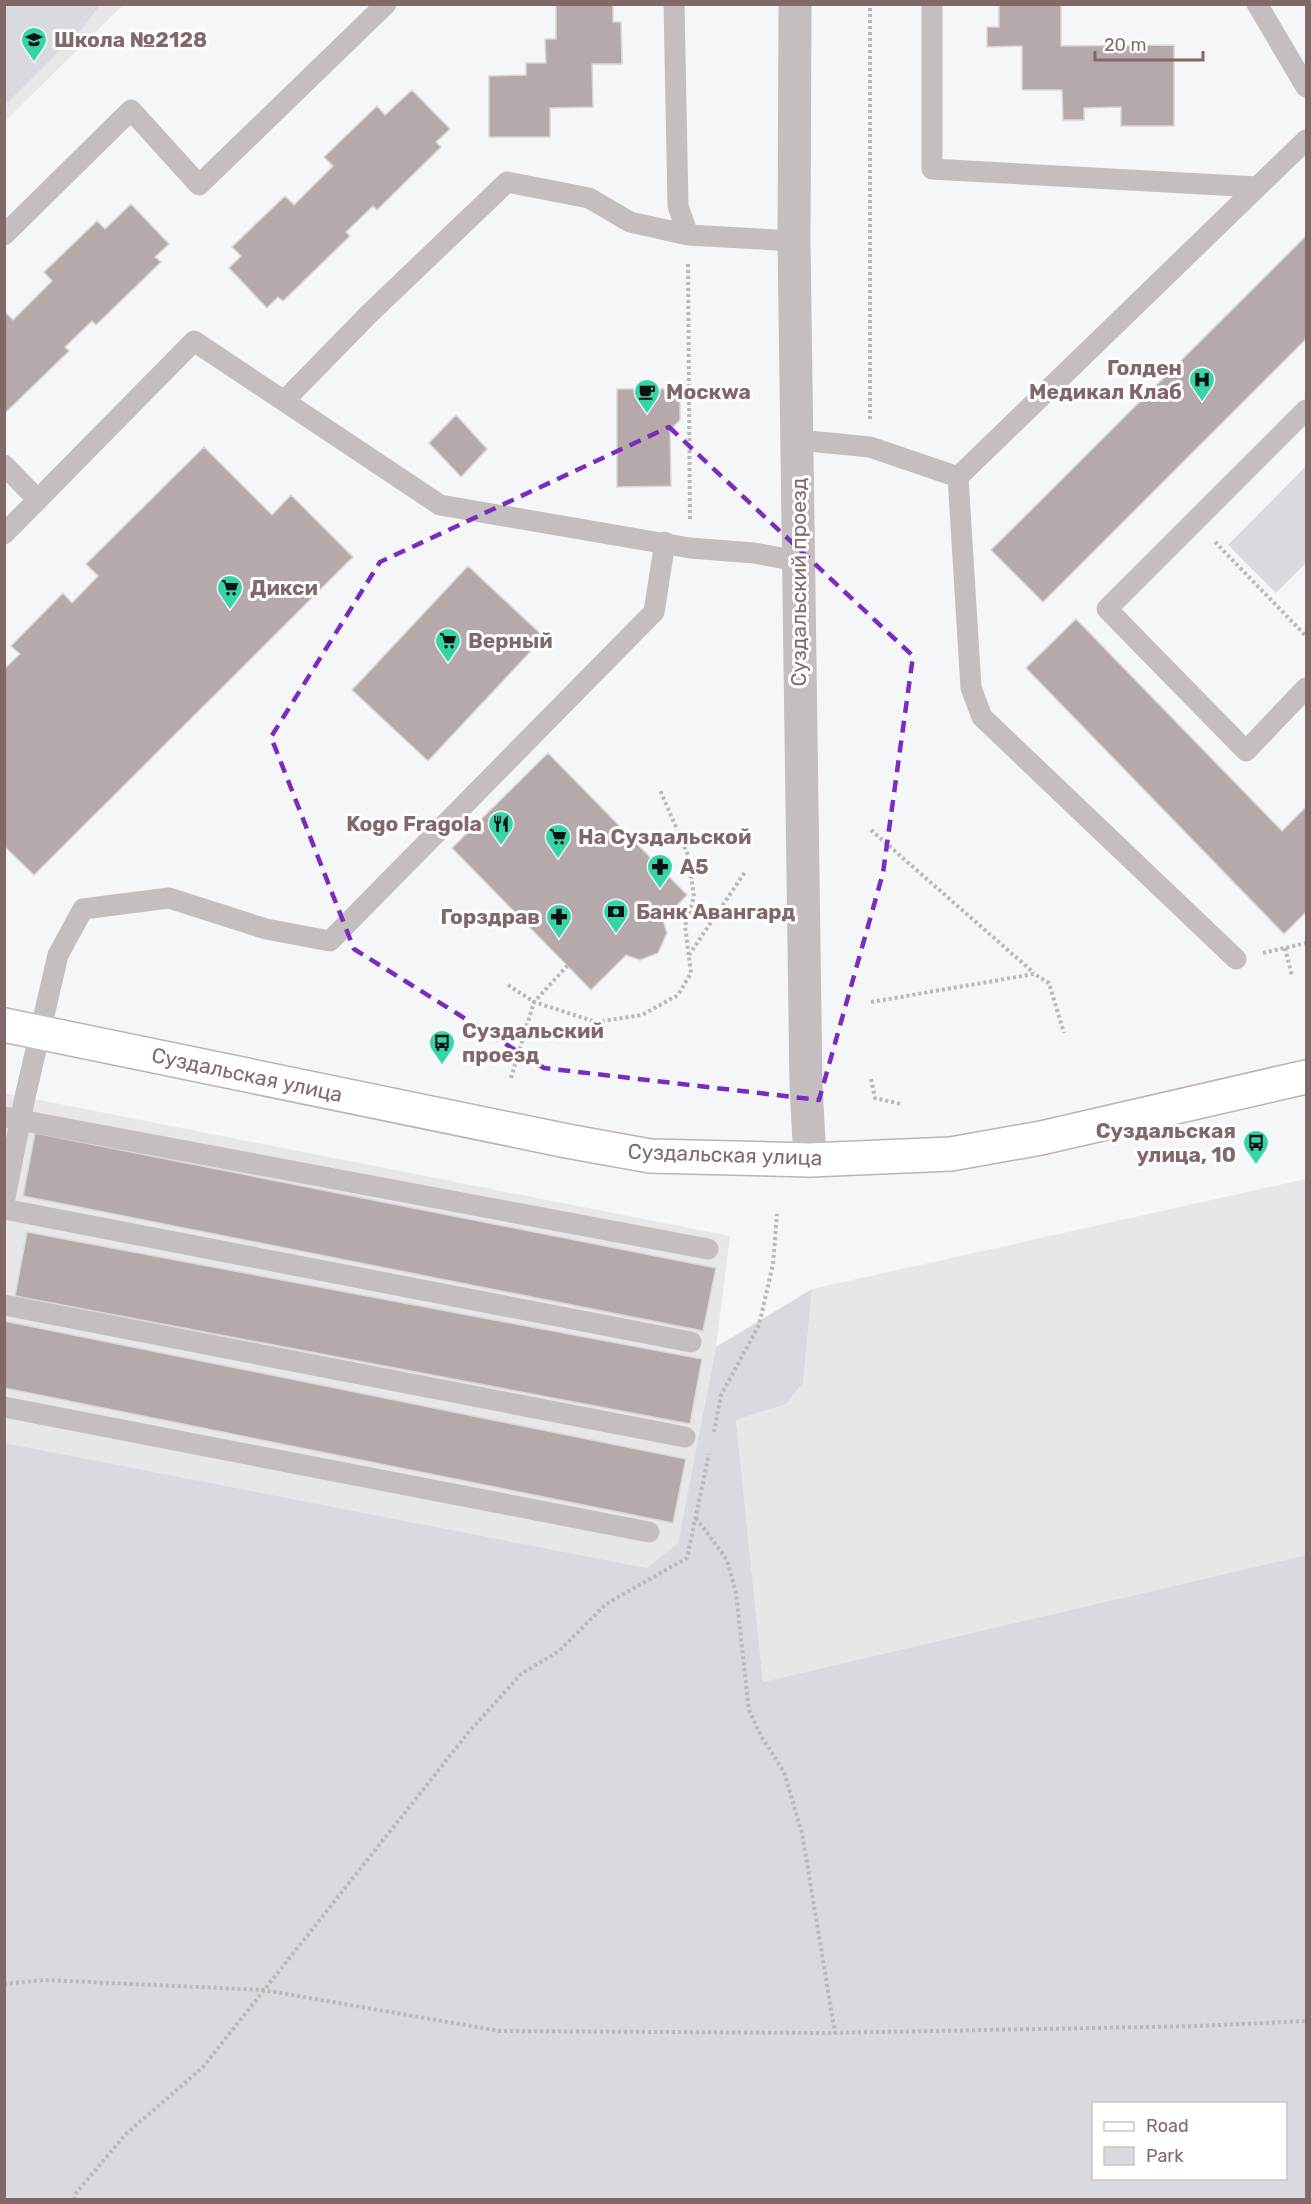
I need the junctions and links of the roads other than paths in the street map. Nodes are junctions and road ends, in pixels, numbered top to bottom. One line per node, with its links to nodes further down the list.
1 (674, 4): 10 (lane)
2 (795, 4): 11 (street, Суздальский проезд)
3 (932, 4): 8 (lane)
4 (1257, 4): 6 (lane)
5 (375, 8): 9 (lane)
6 (1306, 87)
7 (1306, 140): 8 (lane)
8 (1257, 187): 16 (lane)
9 (4, 235)
10 (688, 235): 11 (lane); 12 (lane)
11 (794, 241): 14 (street, Суздальский проезд)
12 (284, 401): 17 (lane); 19 (lane)
13 (1306, 410): 21 (lane)
14 (798, 440): 16 (lane); 20 (street, Суздальский проезд)
15 (4, 465): 17 (lane)
16 (958, 477): 22 (lane)
17 (38, 500): 18 (lane)
18 (4, 534)
19 (665, 542): 20 (lane); 24 (lane)
20 (798, 561): 27 (street, Суздальский проезд)
21 (1306, 688)
22 (1236, 959)
23 (4, 1025): 24 (street, Суздальская улица)
24 (40, 1032): 26 (lane); 27 (street, Суздальская улица)
25 (1306, 1077): 27 (street, Суздальская улица)
26 (13, 1119): 28 (lane); 30 (lane)
27 (810, 1160)
28 (4, 1203)
29 (4, 1209): 32 (lane)
30 (708, 1249)
31 (4, 1305): 34 (lane)
32 (691, 1342)
33 (4, 1407): 35 (lane)
34 (685, 1437)
35 (649, 1532)

